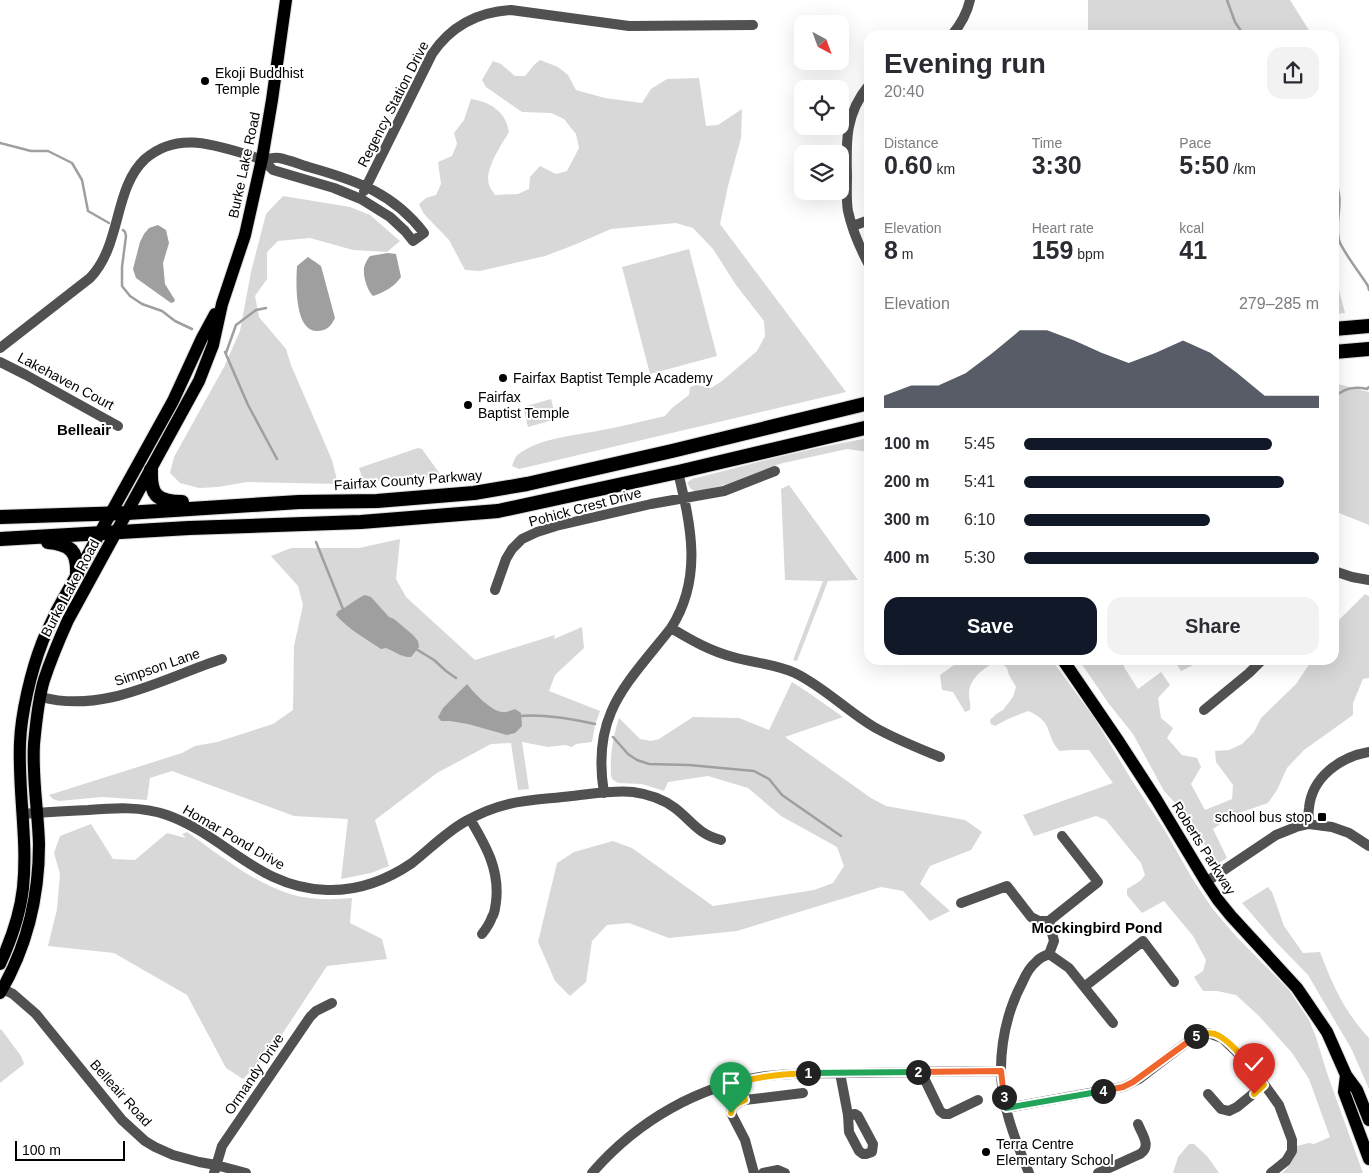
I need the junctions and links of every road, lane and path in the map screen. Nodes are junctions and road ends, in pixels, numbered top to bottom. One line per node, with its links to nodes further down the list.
1 (286, 0): 6 (main road, Burke Lake Road)
2 (970, 0): 4 (street)
3 (753, 24): 7 (street, Regency Station Drive)
4 (957, 30)
5 (864, 91): 10 (street)
6 (262, 159): 7 (street); 8 (street); 12 (main road, Burke Lake Road); 15 (street)
7 (366, 186): 8 (street, Regency Station Drive); 8 (street)
8 (361, 199)
9 (864, 222): 10 (street)
10 (852, 226): 11 (street)
11 (864, 255)
12 (222, 304): 22 (main road, Burke Lake Road); 28 (main road, Burke Lake Road)
13 (1369, 326): 14 (highway)
14 (1339, 329)
15 (0, 348)
16 (1369, 349): 17 (highway)
17 (1339, 352)
18 (0, 362): 20 (street, Lakehaven Court)
19 (864, 404): 26 (highway, Fairfax County Parkway)
20 (118, 426)
21 (864, 428): 24 (highway)
22 (151, 470): 26 (highway); 27 (main road, Burke Lake Road)
23 (775, 471): 25 (street, Pohick Crest Drive)
24 (678, 472): 25 (street); 30 (highway)
25 (684, 498): 36 (street, Pohick Crest Drive); 37 (street)
26 (227, 506): 27 (highway, Fairfax County Parkway)
27 (127, 512): 28 (highway, Fairfax County Parkway); 30 (main road, Burke Lake Road)
28 (111, 513): 29 (highway, Fairfax County Parkway); 31 (main road, Burke Lake Road)
29 (0, 517)
30 (116, 532): 31 (highway); 41 (main road, Burke Lake Road)
31 (100, 533): 32 (highway); 34 (main road, Burke Lake Road)
32 (1, 539): 34 (highway)
33 (1339, 573): 35 (street)
34 (77, 574): 47 (main road, Burke Lake Road)
35 (1369, 580)
36 (495, 590)
37 (671, 628): 44 (street); 45 (street)
38 (222, 659): 41 (street, Simpson Lane)
39 (1065, 665): 53 (main road, Roberts Parkway)
40 (1257, 665): 42 (street)
41 (41, 697): 46 (main road, Burke Lake Road)
42 (1204, 710)
43 (1369, 752): 49 (street)
44 (940, 757)
45 (604, 793): 48 (street, Homar Pond Drive); 51 (street, Homar Pond Drive)
46 (37, 813): 47 (street, Homar Pond Drive); 48 (street, Homar Pond Drive); 61 (main road, Burke Lake Road)
47 (23, 814): 58 (main road, Burke Lake Road)
48 (470, 819): 56 (street)
49 (1309, 824): 52 (street); 53 (street)
50 (1062, 836): 55 (street)
51 (721, 840)
52 (1369, 846)
53 (1206, 882): 67 (main road, Roberts Parkway)
54 (961, 903): 55 (street)
55 (1049, 921): 57 (street)
56 (482, 934)
57 (1049, 954): 60 (street); 64 (street)
58 (0, 964)
59 (1174, 982): 60 (street)
60 (1084, 986): 63 (street)
61 (1, 991): 79 (street, Belleair Road)
62 (332, 1003): 79 (street, Ormandy Drive)
63 (1113, 1024)
64 (1001, 1071): 65 (street); 74 (street)
65 (924, 1072): 66 (street); 73 (street)
66 (840, 1073): 68 (street); 75 (street)
67 (1346, 1075): 76 (main road, Roberts Parkway); 78 (main road, Roberts Parkway)
68 (739, 1082): 72 (street); 82 (street)
69 (1264, 1085): 71 (street); 74 (street); 88 (street)
70 (803, 1093): 72 (street)
71 (1208, 1094)
72 (745, 1100): 83 (street)
73 (978, 1100)
74 (1006, 1108): 86 (street)
75 (848, 1115)
76 (1369, 1120)
77 (1138, 1124): 80 (street)
78 (1369, 1159)
79 (215, 1169): 81 (street, Belleair Road)
80 (1109, 1171): 87 (street)
81 (246, 1173)
82 (592, 1173)
83 (754, 1173)
84 (763, 1173): 85 (street)
85 (786, 1173)
86 (1030, 1173)
87 (1098, 1173)
88 (1271, 1173)

